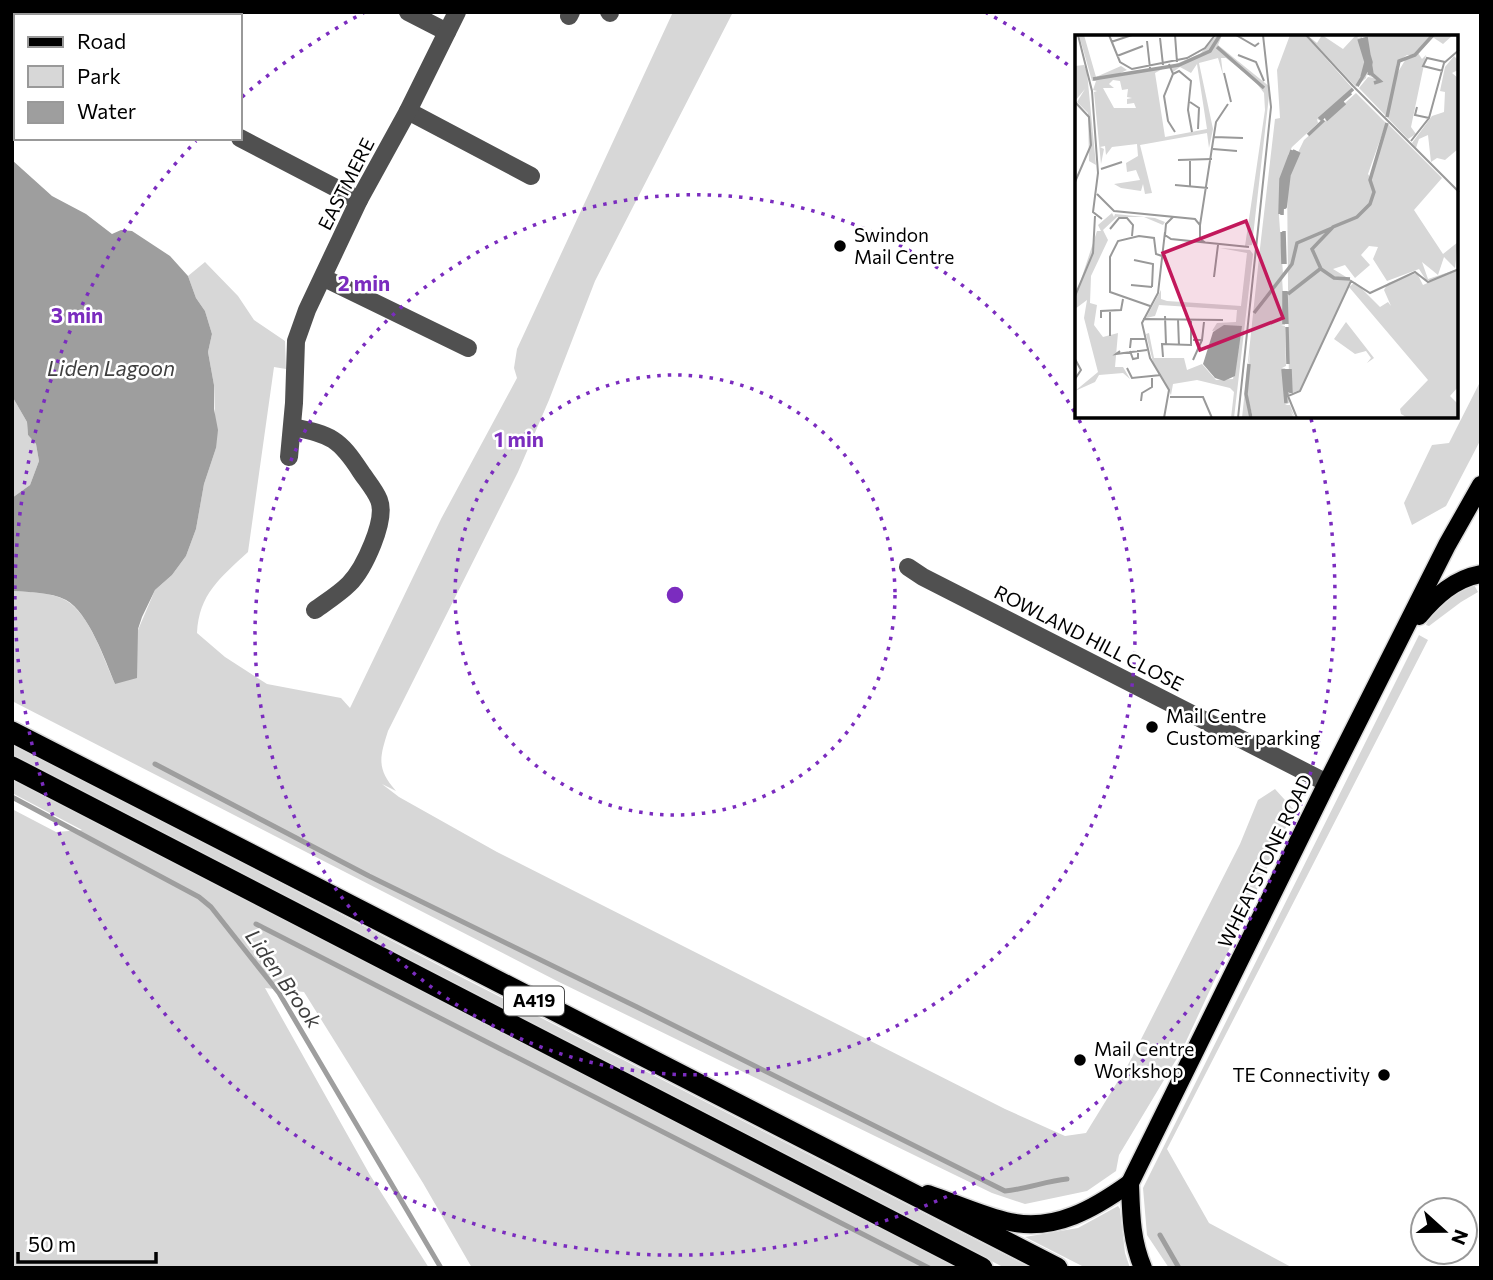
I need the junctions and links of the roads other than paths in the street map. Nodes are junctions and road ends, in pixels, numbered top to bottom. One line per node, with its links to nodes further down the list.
1 (408, 12): 3 (street)
2 (457, 12): 3 (street, EASTMERE)
3 (447, 32): 4 (street, EASTMERE)
4 (408, 111): 6 (street); 7 (street, EASTMERE)
5 (242, 139): 7 (street)
6 (531, 176)
7 (359, 200): 8 (street, EASTMERE)
8 (324, 278): 9 (street); 10 (street, EASTMERE)
9 (468, 348)
10 (293, 427): 11 (street, EASTMERE); 15 (street)
11 (289, 457)
12 (1481, 485): 16 (main road, WHEATSTONE ROAD)
13 (908, 567): 19 (street, ROWLAND HILL CLOSE)
14 (1481, 574): 16 (main road)
15 (315, 610)
16 (1404, 632): 19 (main road, WHEATSTONE ROAD)
17 (12, 732): 20 (highway, A419)
18 (12, 767): 22 (highway, A419)
19 (1328, 783): 21 (main road, WHEATSTONE ROAD)
20 (870, 1174): 21 (main road); 23 (highway, A419)
21 (1130, 1183): 24 (main road)
22 (982, 1268)
23 (1057, 1268)
24 (1143, 1268)

